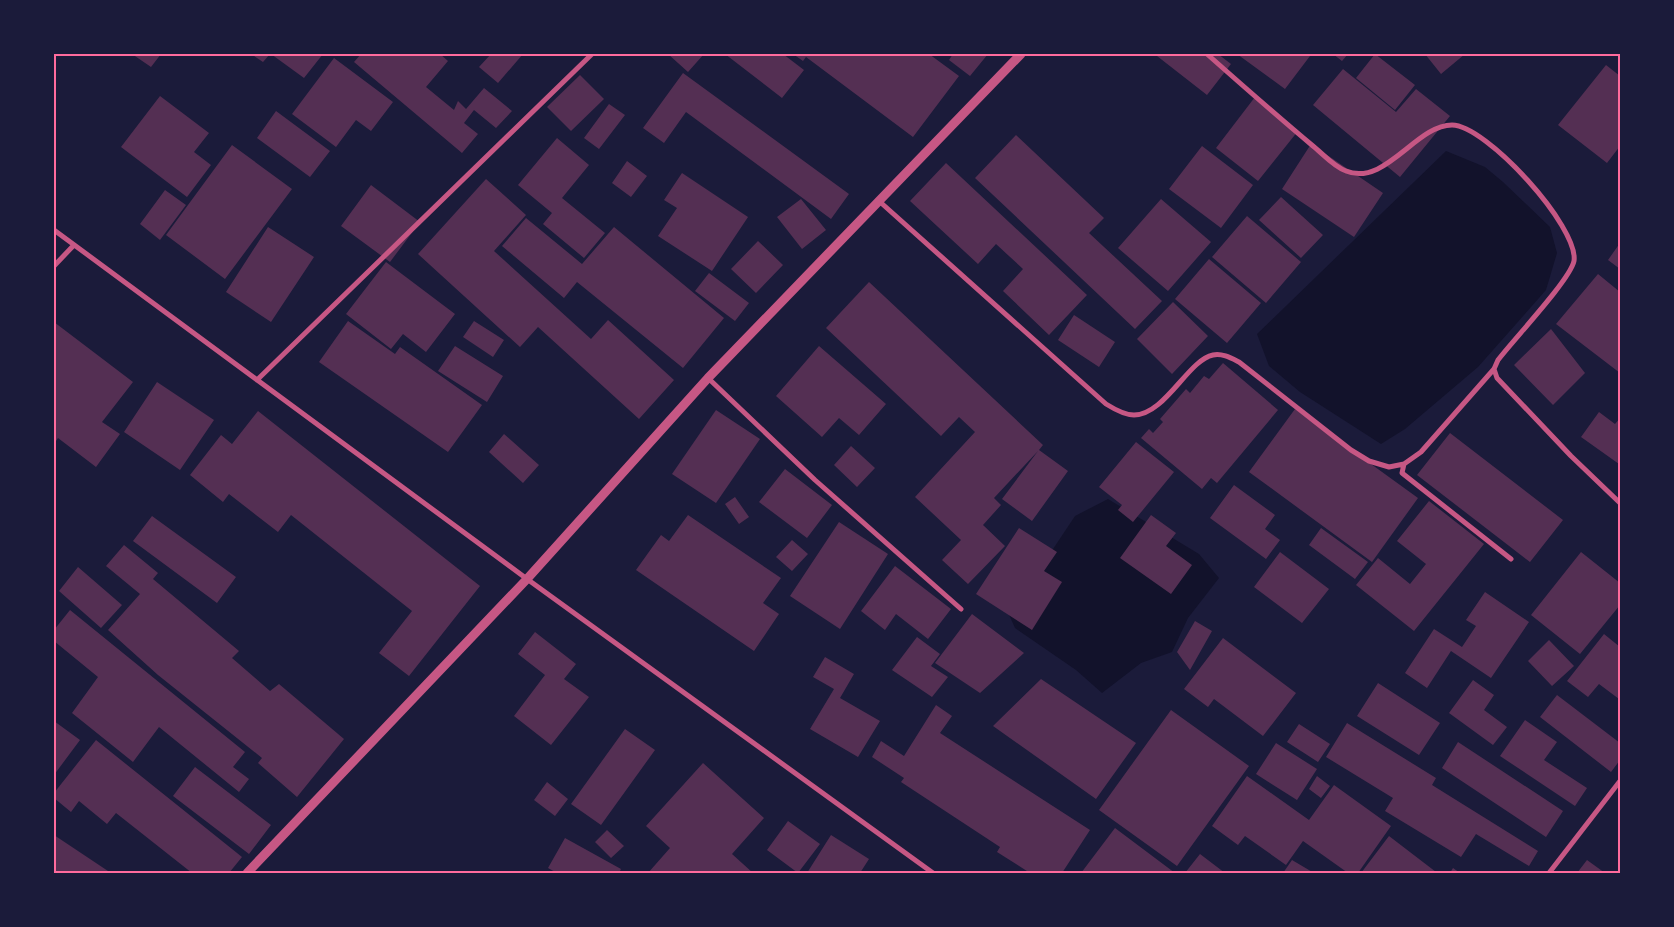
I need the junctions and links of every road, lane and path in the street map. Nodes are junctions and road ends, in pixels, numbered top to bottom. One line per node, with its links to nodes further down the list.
1 (592, 54): 10 (street)
2 (1021, 54): 4 (street)
3 (1207, 54): 8 (street)
4 (879, 200): 9 (street); 11 (street)
5 (54, 230): 6 (street)
6 (74, 245): 7 (street); 10 (street)
7 (54, 266)
8 (1494, 369): 11 (street); 12 (street)
9 (708, 378): 14 (street); 15 (street)
10 (257, 380): 14 (street)
11 (1404, 464): 13 (street)
12 (1620, 503)
13 (1511, 559)
14 (528, 579): 17 (street); 18 (street)
15 (961, 609)
16 (1620, 781): 19 (street)
17 (247, 873)
18 (933, 873)
19 (1549, 873)

